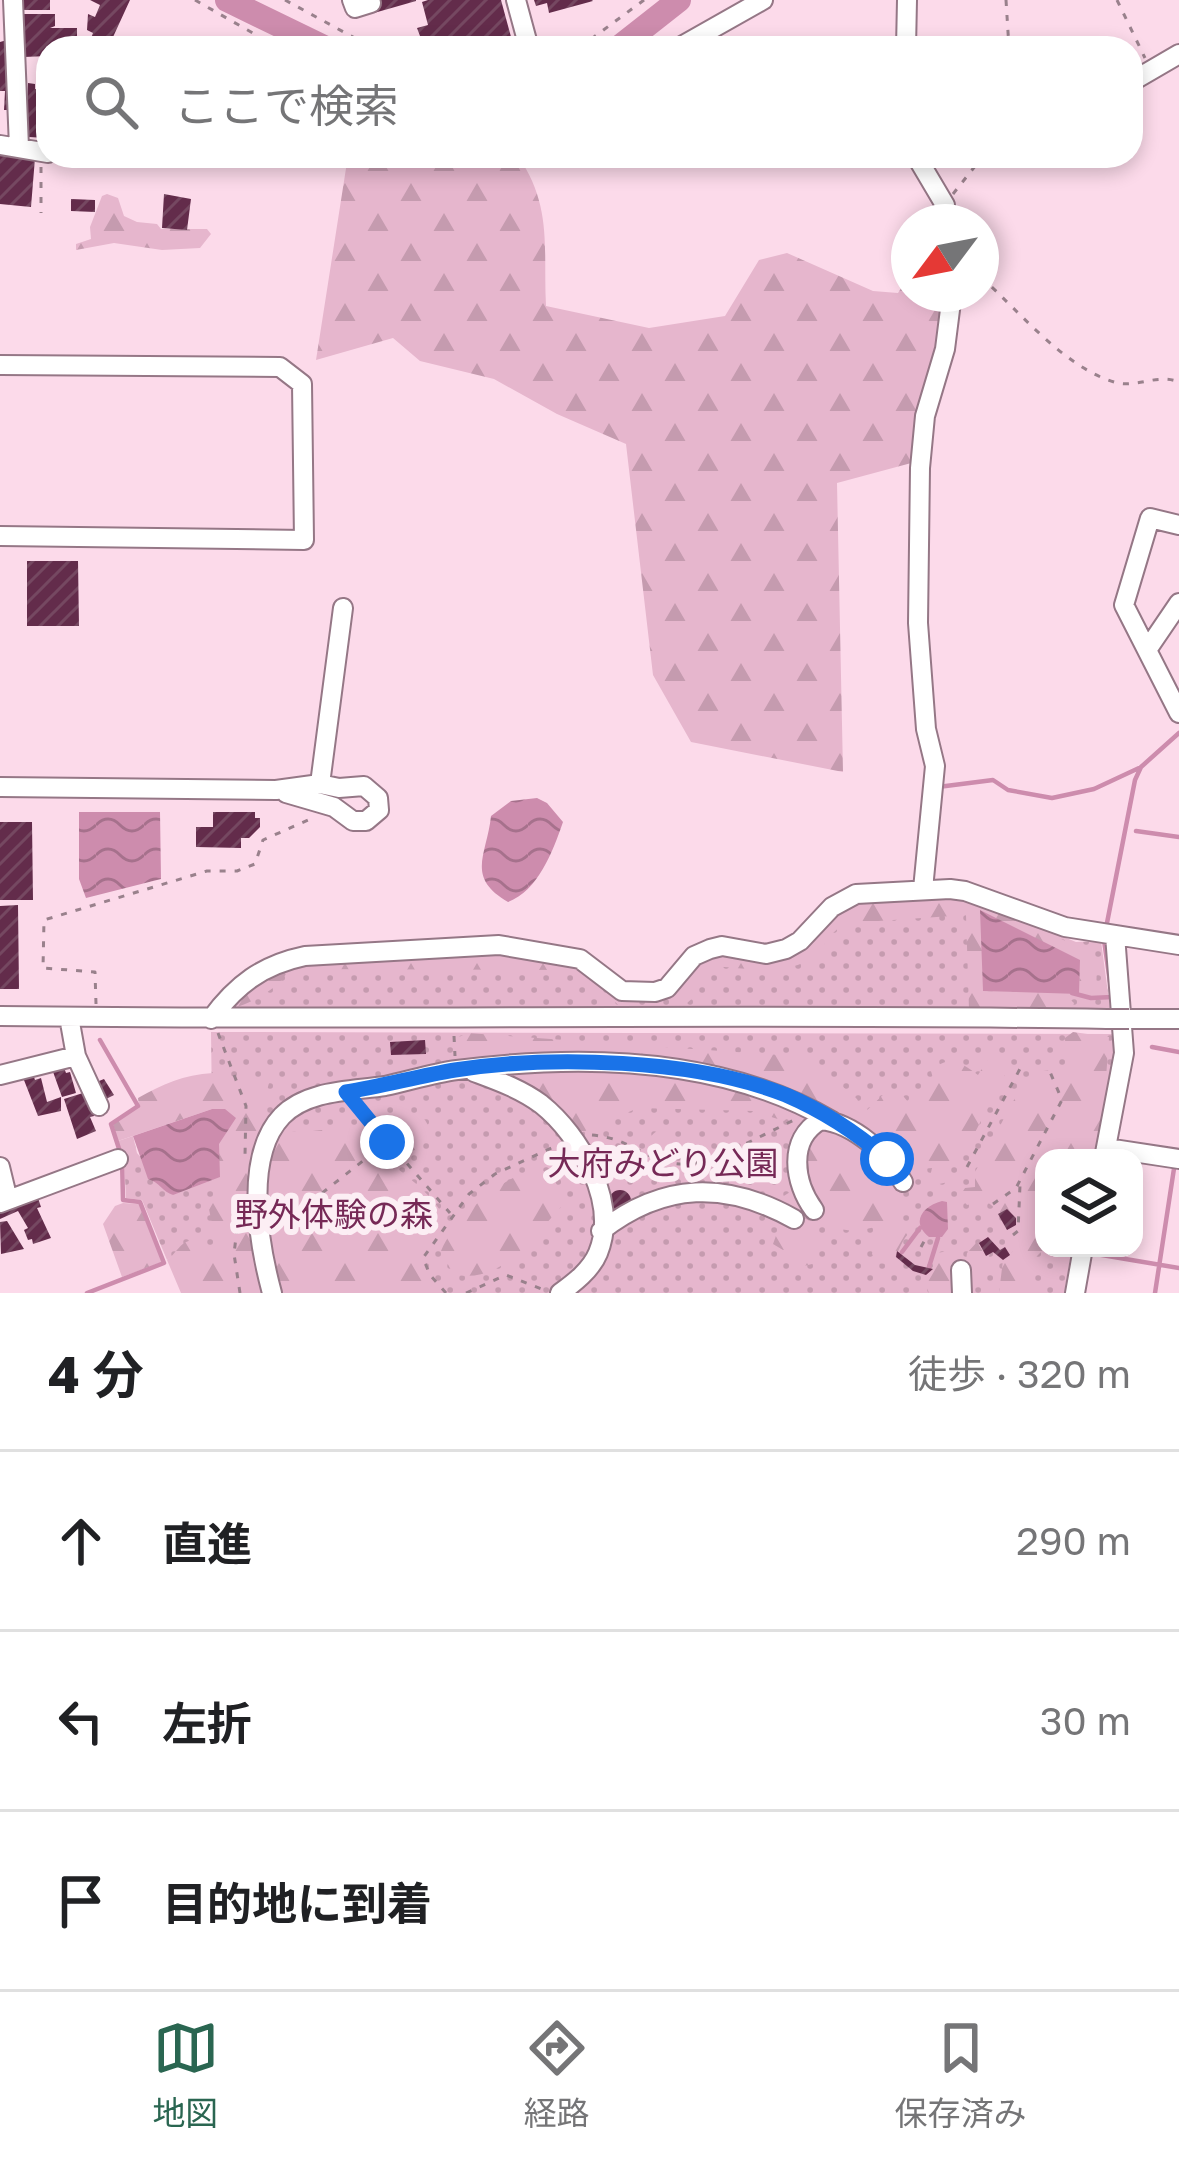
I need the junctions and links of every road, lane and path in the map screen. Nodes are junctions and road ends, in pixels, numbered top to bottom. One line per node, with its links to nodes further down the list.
1 (14, 0): 22 (street)
2 (195, 0): 10 (path)
3 (285, 0): 11 (path)
4 (516, 0): 12 (street)
5 (644, 0): 13 (path)
6 (763, 0): 14 (street)
7 (908, 0): 15 (street)
8 (1006, 0): 16 (path)
9 (1117, 0): 17 (path)
10 (258, 36)
11 (351, 36)
12 (526, 36)
13 (595, 36)
14 (699, 36)
15 (906, 36)
16 (1009, 36)
17 (1134, 36)
18 (1143, 54): 20 (path)
19 (1179, 54): 20 (street)
20 (1151, 70): 21 (street)
21 (1143, 75)
22 (9, 146)
23 (43, 168): 28 (path)
24 (922, 168): 26 (street)
25 (975, 168): 27 (path)
26 (940, 204)
27 (951, 204)
28 (41, 213)
29 (999, 294): 32 (path)
30 (950, 312): 43 (street)
31 (0, 364): 34 (street)
32 (1179, 382)
33 (1179, 525): 37 (street)
34 (0, 536)
35 (1179, 604): 37 (street)
36 (343, 608): 39 (street)
37 (1147, 650): 38 (street)
38 (1179, 713)
39 (320, 784): 41 (street); 42 (street)
40 (0, 787): 41 (street)
41 (276, 790): 42 (street)
42 (334, 807): 48 (path)
43 (923, 889): 44 (street); 49 (street)
44 (1108, 934): 45 (street); 62 (street)
45 (1179, 945)
46 (0, 1016): 47 (street)
47 (69, 1017): 48 (street); 52 (street)
48 (96, 1018): 49 (street)
49 (214, 1019): 51 (street); 71 (path)
50 (1179, 1019): 51 (street, bridge)
51 (453, 1021): 54 (path)
52 (76, 1057): 56 (street); 58 (street)
53 (1021, 1067): 70 (path)
54 (463, 1070): 57 (street); 59 (street); 81 (street)
55 (1050, 1072): 72 (path)
56 (0, 1075)
57 (346, 1092): 61 (path); 84 (street)
58 (99, 1106)
59 (813, 1110): 60 (street); 63 (path)
60 (832, 1121): 73 (street); 78 (street)
61 (387, 1142): 79 (path); 84 (path)
62 (1107, 1149)
63 (733, 1150)
64 (1143, 1156): 67 (street)
65 (715, 1158): 68 (path)
66 (118, 1159): 76 (street)
67 (1179, 1159)
68 (706, 1161)
69 (0, 1167): 76 (street)
70 (967, 1168)
71 (243, 1170)
72 (1020, 1180): 77 (path); 82 (path)
73 (903, 1183)
74 (241, 1191): 88 (path)
75 (469, 1194): 79 (path)
76 (4, 1202)
77 (993, 1204)
78 (814, 1210)
79 (452, 1214): 90 (path)
80 (794, 1219): 81 (street)
81 (601, 1231): 93 (street)
82 (1013, 1235)
83 (927, 1236): 85 (path)
84 (260, 1242): 89 (street)
85 (921, 1247)
86 (1081, 1257): 95 (street)
87 (961, 1270): 94 (street)
88 (241, 1293)
89 (272, 1293)
90 (446, 1293)
91 (466, 1293): 92 (path)
92 (551, 1293)
93 (560, 1293)
94 (962, 1293)
95 (1075, 1293)

